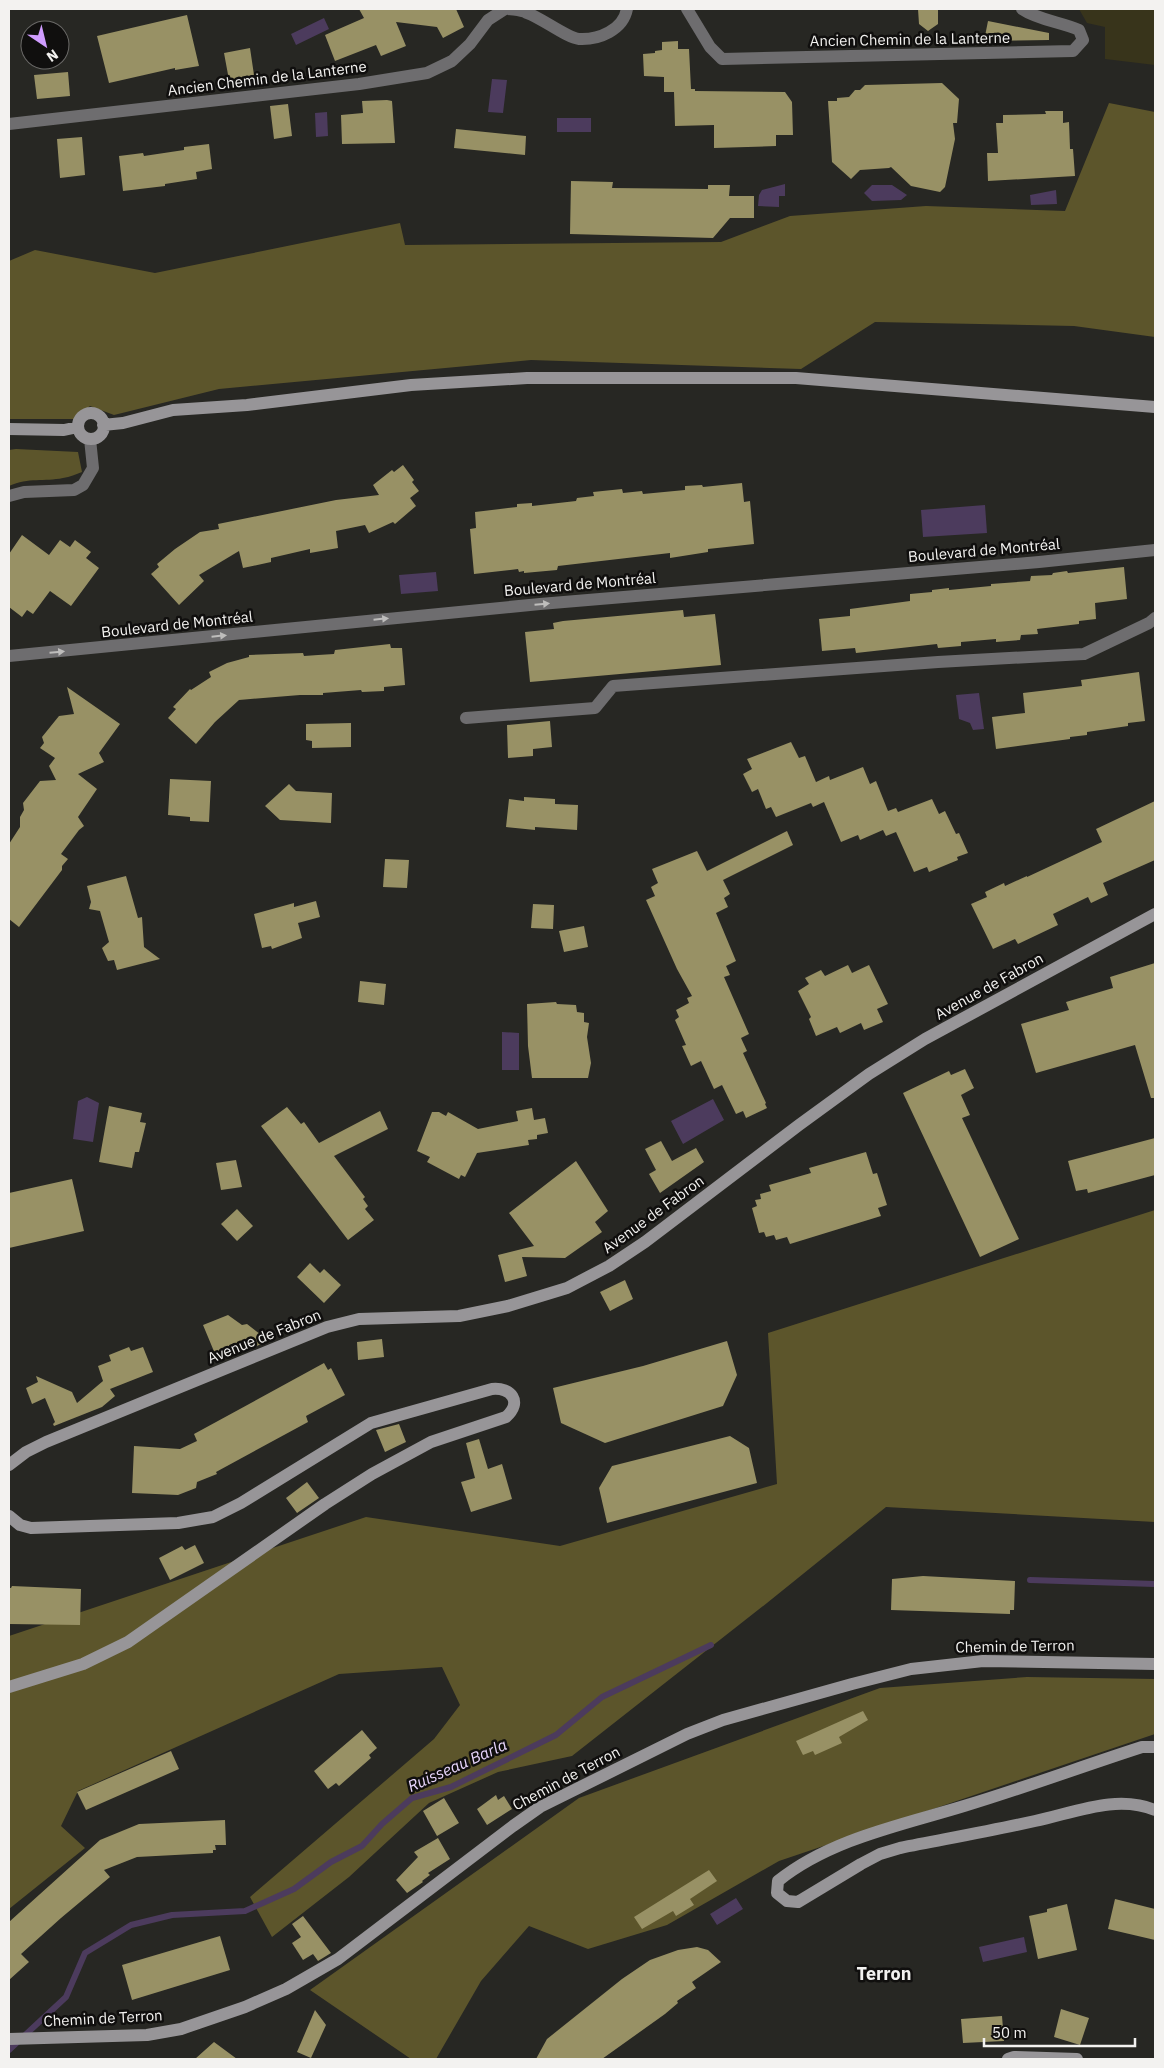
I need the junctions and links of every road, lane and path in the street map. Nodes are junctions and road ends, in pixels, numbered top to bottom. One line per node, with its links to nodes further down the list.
1 (505, 9): 6 (street, Ancien Chemin de la Lanterne)
2 (508, 9): 3 (street)
3 (627, 9)
4 (687, 9): 5 (street, Ancien Chemin de la Lanterne)
5 (1022, 9)
6 (9, 124)
7 (1155, 407): 8 (street)
8 (103, 425): 9 (street); 11 (street)
9 (78, 427): 10 (street); 11 (street)
10 (9, 429)
11 (90, 439): 12 (street)
12 (9, 496)
13 (1155, 550): 14 (street); 16 (street, Boulevard de Montréal, one-way to 13)
14 (1155, 559)
15 (1155, 618): 17 (street)
16 (9, 656)
17 (466, 718)
18 (1155, 914): 19 (street, Avenue de Fabron)
19 (9, 1465)
20 (9, 1516): 22 (street)
21 (1155, 1664): 25 (street, Chemin de Terron)
22 (9, 1687)
23 (1155, 1747): 24 (street)
24 (1155, 1810)
25 (12, 2039)
26 (1008, 2059): 27 (street)
27 (1077, 2059)

